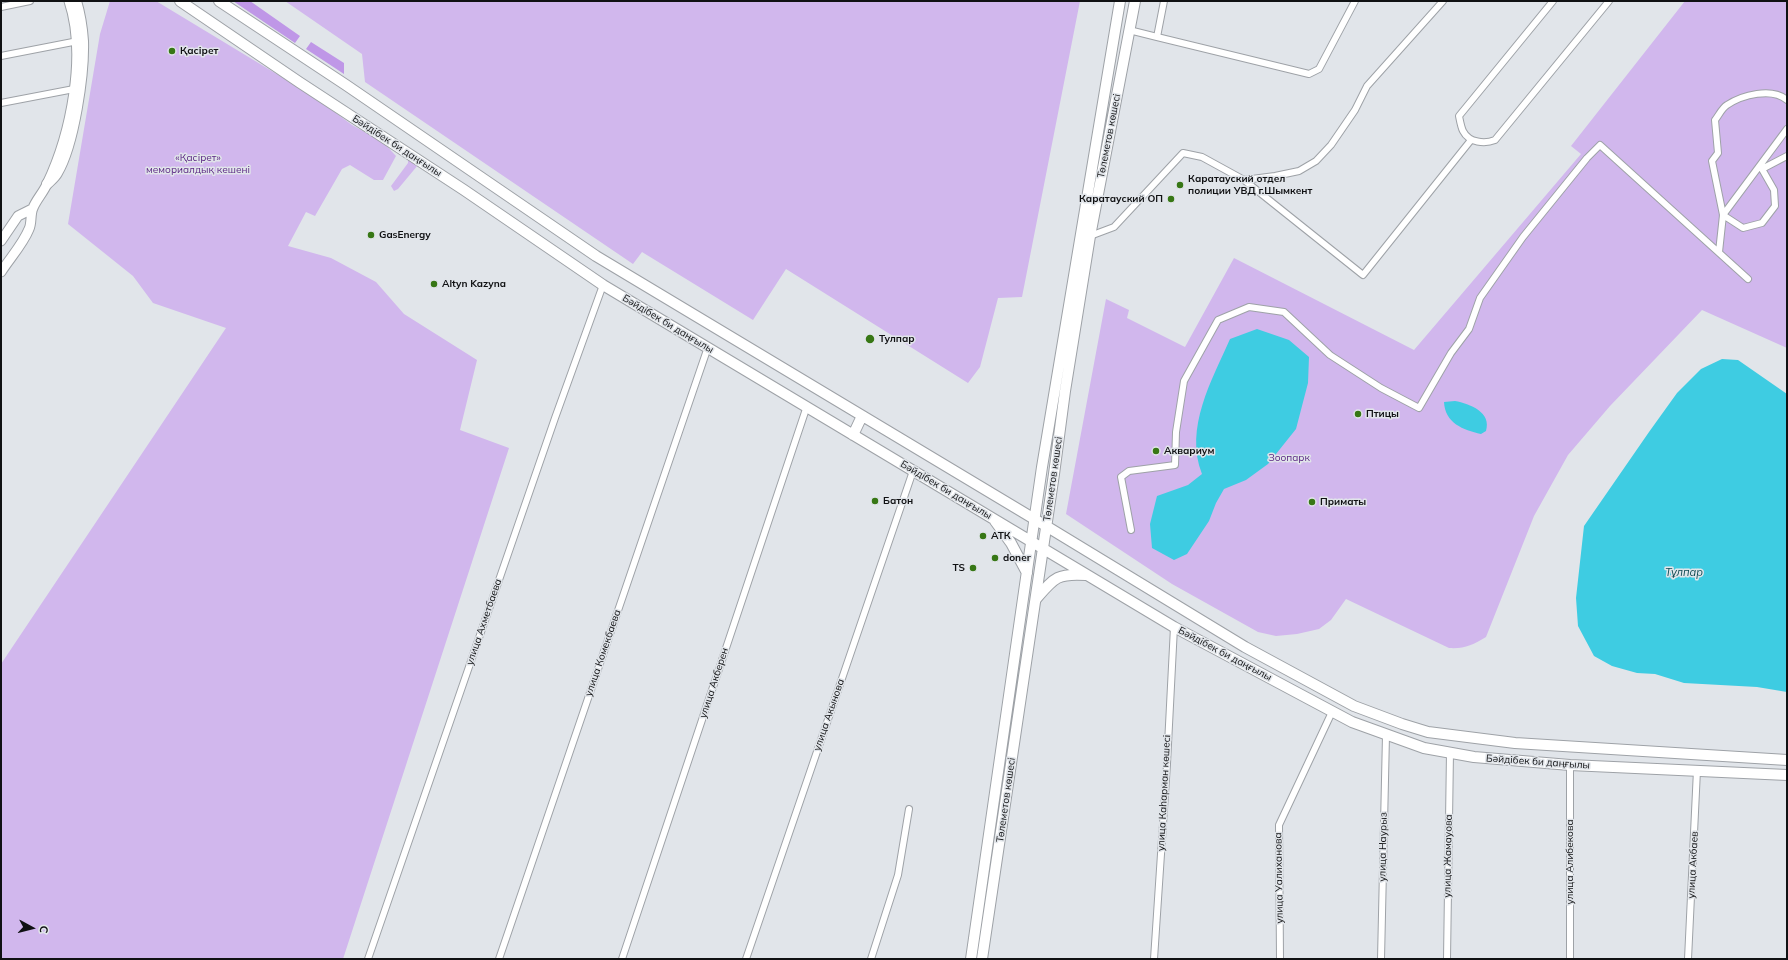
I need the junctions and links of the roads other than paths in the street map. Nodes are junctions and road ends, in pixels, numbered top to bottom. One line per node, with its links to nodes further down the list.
1 (30, 1): 13 (street)
2 (70, 1): 16 (main road)
3 (76, 1): 25 (main road)
4 (180, 1): 33 (main road, Бәйдібек би даңғылы)
5 (219, 1): 36 (main road, Бәйдібек би даңғылы)
6 (1120, 1): 40 (main road, Төлеметов көшесі)
7 (1135, 1): 14 (main road, Төлеметов көшесі)
8 (1164, 1): 15 (street)
9 (1355, 1): 15 (street)
10 (1443, 1): 24 (street)
11 (1553, 1): 22 (street)
12 (1609, 1): 22 (street)
13 (1, 6)
14 (1129, 30): 15 (street); 28 (main road, Төлеметов көшесі)
15 (1157, 37)
16 (78, 41): 17 (street); 18 (main road)
17 (1, 56)
18 (74, 89): 20 (street); 25 (main road)
19 (1787, 100): 27 (street)
20 (1, 103)
21 (1787, 129): 27 (street)
22 (1471, 140): 24 (street)
23 (1787, 156): 27 (street)
24 (1244, 180): 28 (street)
25 (47, 184): 26 (main road)
26 (32, 209): 29 (main road); 31 (main road)
27 (1723, 214): 30 (street)
28 (1090, 236): 41 (main road, Төлеметов көшесі)
29 (1, 241)
30 (1719, 252): 32 (street); 42 (street)
31 (1, 272)
32 (1748, 279)
33 (603, 285): 34 (main road, Бәйдібек би даңғылы); 57 (street, улица Ахметбаева)
34 (708, 347): 35 (main road, Бәйдібек би даңғылы); 58 (street, улица Комекбаева)
35 (807, 406): 37 (main road, Бәйдібек би даңғылы); 59 (street, улица Акберен)
36 (862, 416): 37 (main road); 40 (main road, Бәйдібек би даңғылы)
37 (853, 435): 38 (main road, Бәйдібек би даңғылы)
38 (913, 471): 39 (main road, Бәйдібек би даңғылы); 60 (street, улица Акынова)
39 (992, 518): 43 (main road, Бәйдібек би даңғылы); 45 (main road)
40 (1034, 518): 41 (main road, Бәйдібек би даңғылы); 43 (main road, Төлеметов көшесі)
41 (1046, 526): 44 (main road, Төлеметов көшесі); 52 (main road, Бәйдібек би даңғылы)
42 (1131, 530)
43 (1031, 540): 44 (main road, Бәйдібек би даңғылы); 45 (main road, Төлеметов көшесі)
44 (1043, 548): 46 (main road, Бәйдібек би даңғылы); 47 (main road, Төлеметов көшесі)
45 (1026, 573): 62 (main road, Төлеметов көшесі)
46 (1088, 575): 47 (main road); 48 (main road, Бәйдібек би даңғылы)
47 (1036, 599): 63 (main road, Төлеметов көшесі)
48 (1174, 627): 49 (main road, Бәйдібек би даңғылы); 64 (street, улица Каһарман көшесі)
49 (1332, 712): 50 (main road, Бәйдібек би даңғылы); 65 (street, улица Уалиханова)
50 (1386, 735): 51 (main road, Бәйдібек би даңғылы); 66 (street, улица Наурыз)
51 (1450, 752): 53 (main road, Бәйдібек би даңғылы); 67 (street, улица Жамауова)
52 (1787, 760)
53 (1570, 765): 54 (main road, Бәйдібек би даңғылы); 68 (street, улица Алибекова)
54 (1697, 770): 55 (main road, Бәйдібек би даңғылы); 69 (street, улица Акбаев)
55 (1787, 775)
56 (909, 809): 61 (street)
57 (368, 959)
58 (499, 959)
59 (622, 959)
60 (746, 959)
61 (871, 959)
62 (971, 959)
63 (982, 959)
64 (1154, 959)
65 (1280, 959)
66 (1381, 959)
67 (1447, 959)
68 (1570, 959)
69 (1688, 959)

